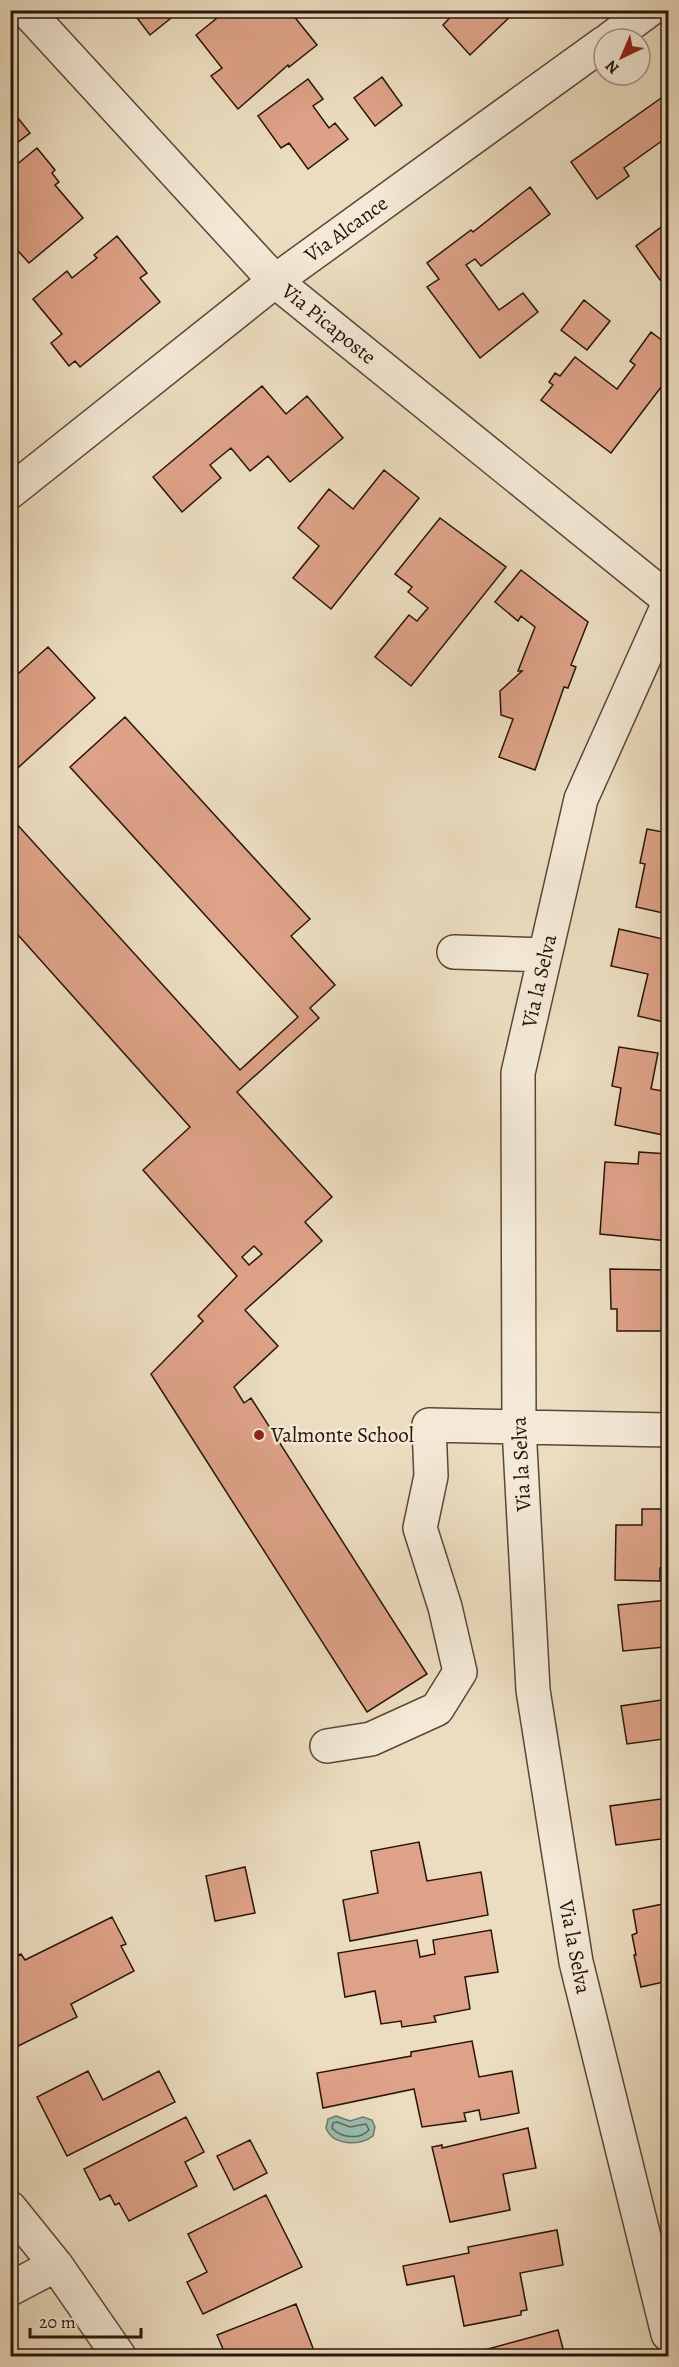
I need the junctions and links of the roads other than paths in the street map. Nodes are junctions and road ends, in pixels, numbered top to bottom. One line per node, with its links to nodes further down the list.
1 (26, 10): 5 (street, Via Picaposte)
2 (650, 10): 3 (street)
3 (627, 27)
4 (592, 52): 5 (street, Via Alcance)
5 (275, 281): 6 (street, Via Alcance); 7 (street, Via Picaposte)
6 (10, 492)
7 (669, 599)
8 (669, 606): 10 (street, Via la Selva)
9 (454, 952): 10 (street)
10 (545, 955): 11 (street, Via la Selva)
11 (519, 1427): 12 (street); 13 (street); 17 (street, Via la Selva)
12 (669, 1430)
13 (327, 1746)
14 (10, 2208): 15 (street)
15 (57, 2265): 16 (street); 18 (street)
16 (10, 2289)
17 (669, 2334)
18 (119, 2356)

